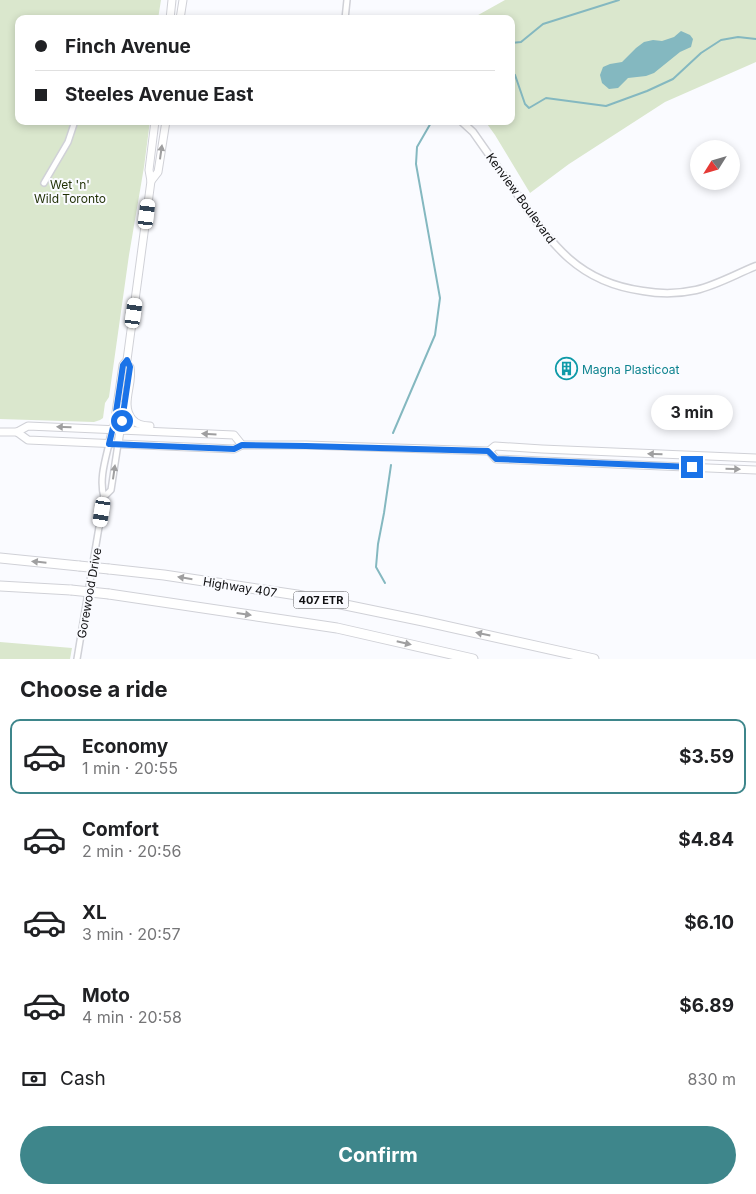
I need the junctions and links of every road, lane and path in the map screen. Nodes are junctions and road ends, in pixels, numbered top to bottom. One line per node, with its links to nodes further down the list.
1 (172, 0): 4 (main road)
2 (183, 0): 5 (main road)
3 (347, 0): 6 (street)
4 (170, 15)
5 (181, 15)
6 (345, 15)
7 (74, 125): 12 (street)
8 (155, 125): 11 (main road)
9 (165, 125): 11 (main road, one-way to 9)
10 (465, 125): 13 (street, Kenview Boulevard)
11 (151, 181): 14 (main road)
12 (44, 183)
13 (756, 266)
14 (128, 363): 15 (main road); 16 (main road); 19 (main road)
15 (112, 429): 16 (main road); 18 (main road, one-way to 18); 20 (main road)
16 (121, 430): 19 (main road); 21 (main road)
17 (0, 432): 18 (main road)
18 (17, 432): 20 (main road)
19 (172, 432): 22 (main road, one-way to 19)
20 (109, 444): 21 (main road); 26 (street, Gorewood Drive)
21 (118, 444): 22 (main road); 26 (street, Gorewood Drive, one-way to 21)
22 (242, 445): 23 (main road)
23 (488, 451): 24 (main road, one-way to 23); 25 (main road, one-way to 25)
24 (756, 458)
25 (756, 470)
26 (104, 497): 29 (street, Gorewood Drive)
27 (0, 558): 31 (highway, Highway 407 / 407 ETR, one-way to 27, bridge)
28 (0, 586): 30 (highway, Highway 407 / 407 ETR, one-way to 30, bridge)
29 (77, 659)
30 (473, 659)
31 (594, 659)

